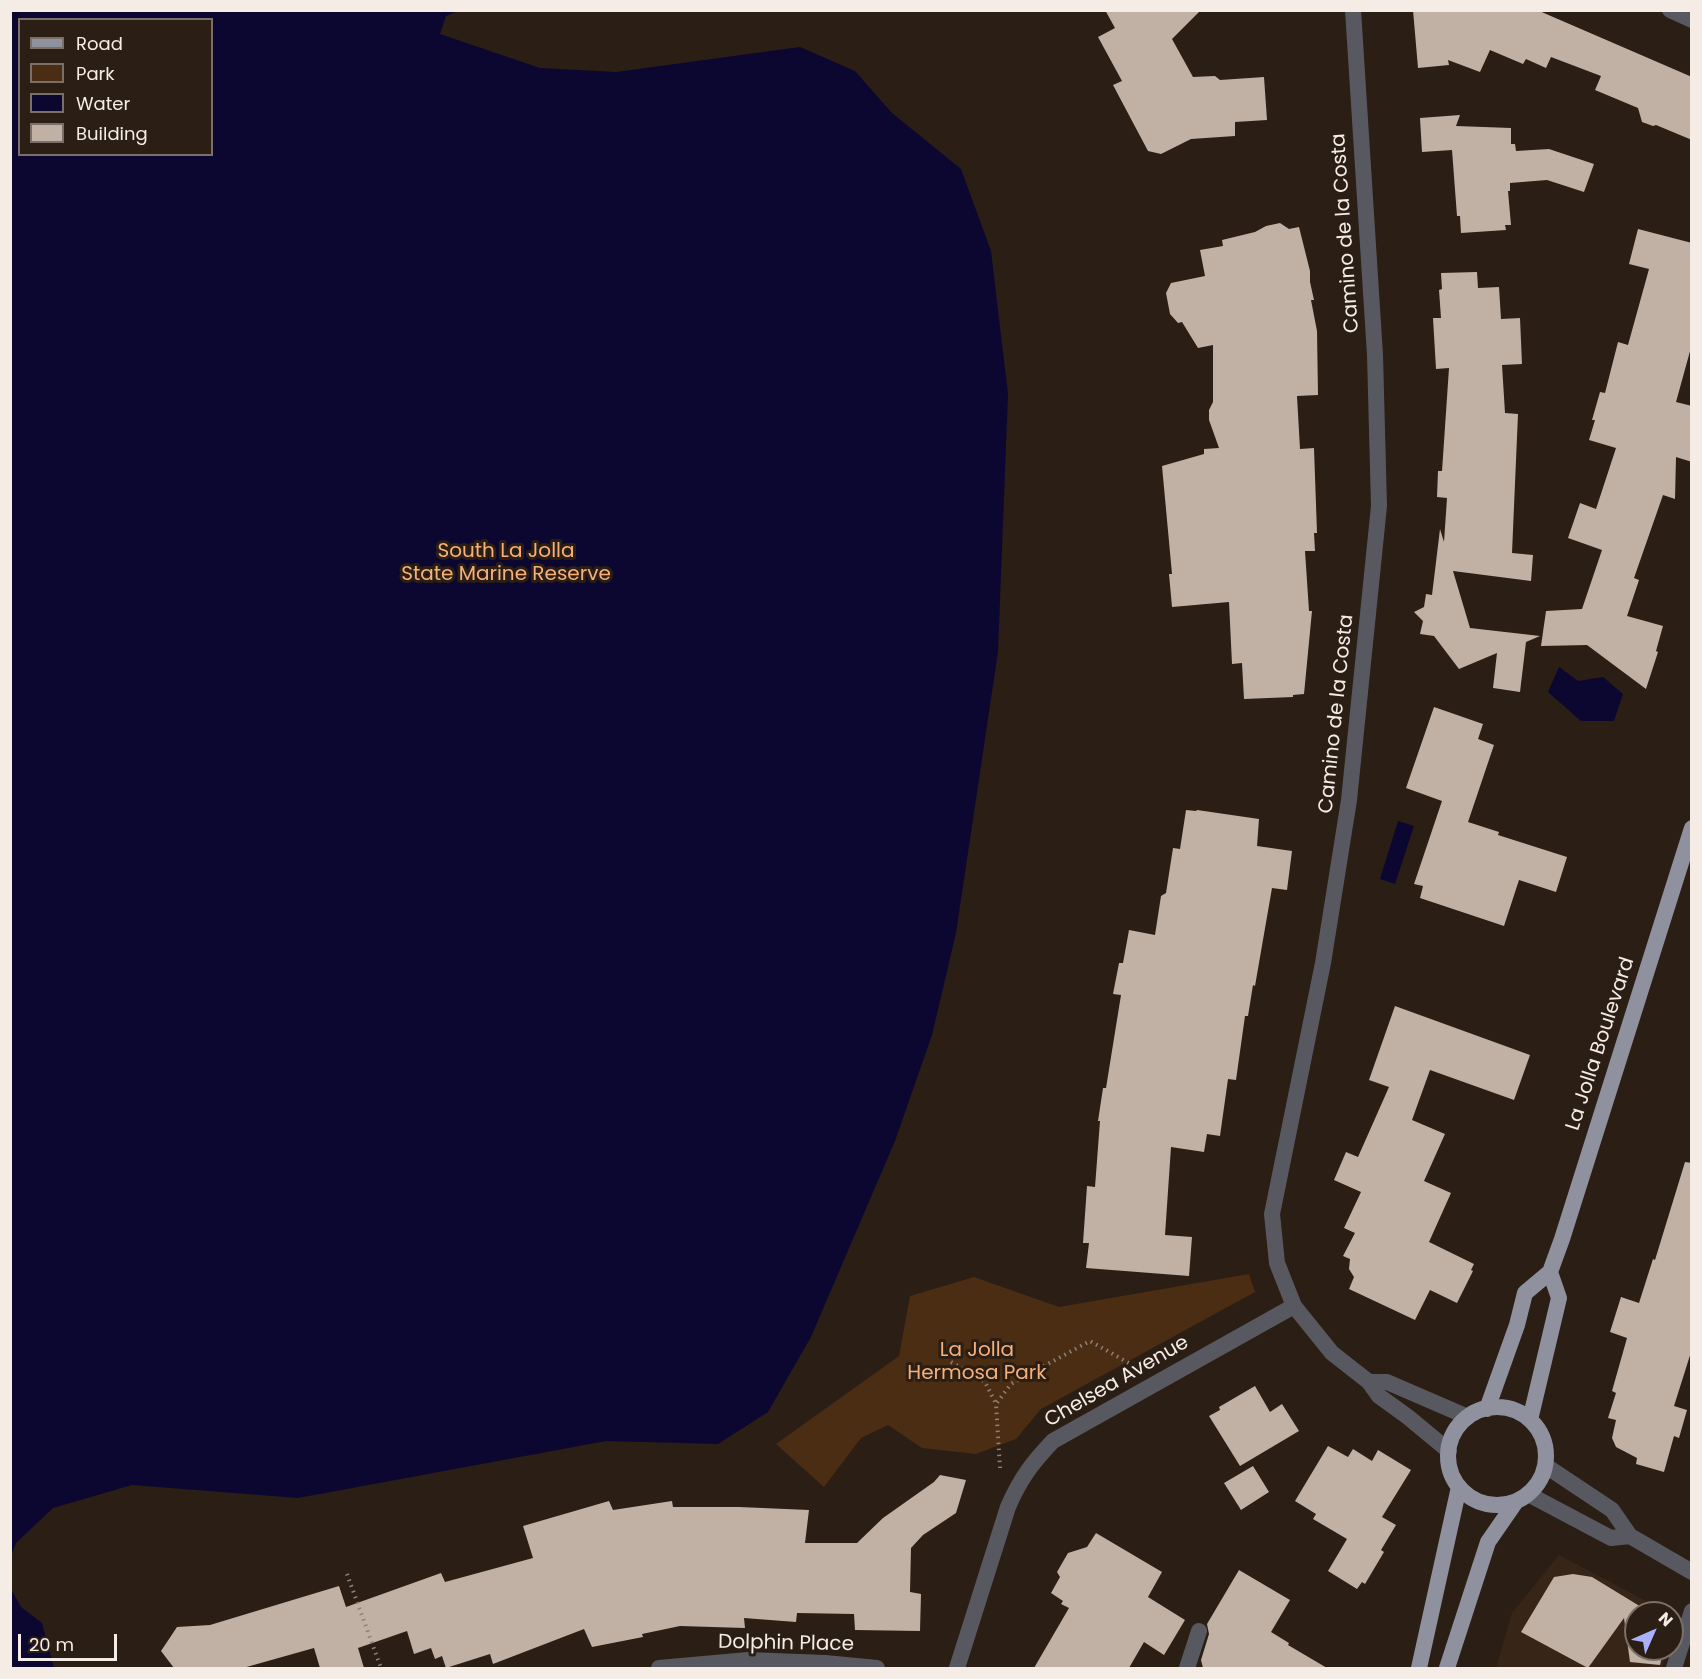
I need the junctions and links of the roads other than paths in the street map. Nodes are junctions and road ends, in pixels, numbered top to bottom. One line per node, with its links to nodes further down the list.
1 (1353, 10): 6 (street, Camino de la Costa)
2 (1670, 10): 3 (street)
3 (1692, 20)
4 (1692, 828): 5 (main road, La Jolla Boulevard)
5 (1550, 1272): 8 (main road); 10 (main road)
6 (1294, 1306): 7 (street, Camino de la Costa); 21 (street, Chelsea Avenue)
7 (1369, 1382): 9 (street, Camino de la Costa); 11 (street, Camino de la Costa)
8 (1486, 1408): 9 (main road); 10 (main road)
9 (1468, 1417): 11 (main road)
10 (1530, 1420): 12 (main road)
11 (1449, 1451): 13 (main road)
12 (1546, 1466): 14 (main road); 15 (street)
13 (1459, 1487): 14 (main road); 23 (main road)
14 (1522, 1499): 15 (street); 24 (main road)
15 (1630, 1536): 16 (street)
16 (1692, 1572)
17 (1692, 1611): 25 (street)
18 (1199, 1631): 22 (street)
19 (659, 1668): 20 (street, Dolphin Place)
20 (877, 1668)
21 (957, 1668)
22 (1187, 1668)
23 (1419, 1668)
24 (1447, 1668)
25 (1674, 1668)

